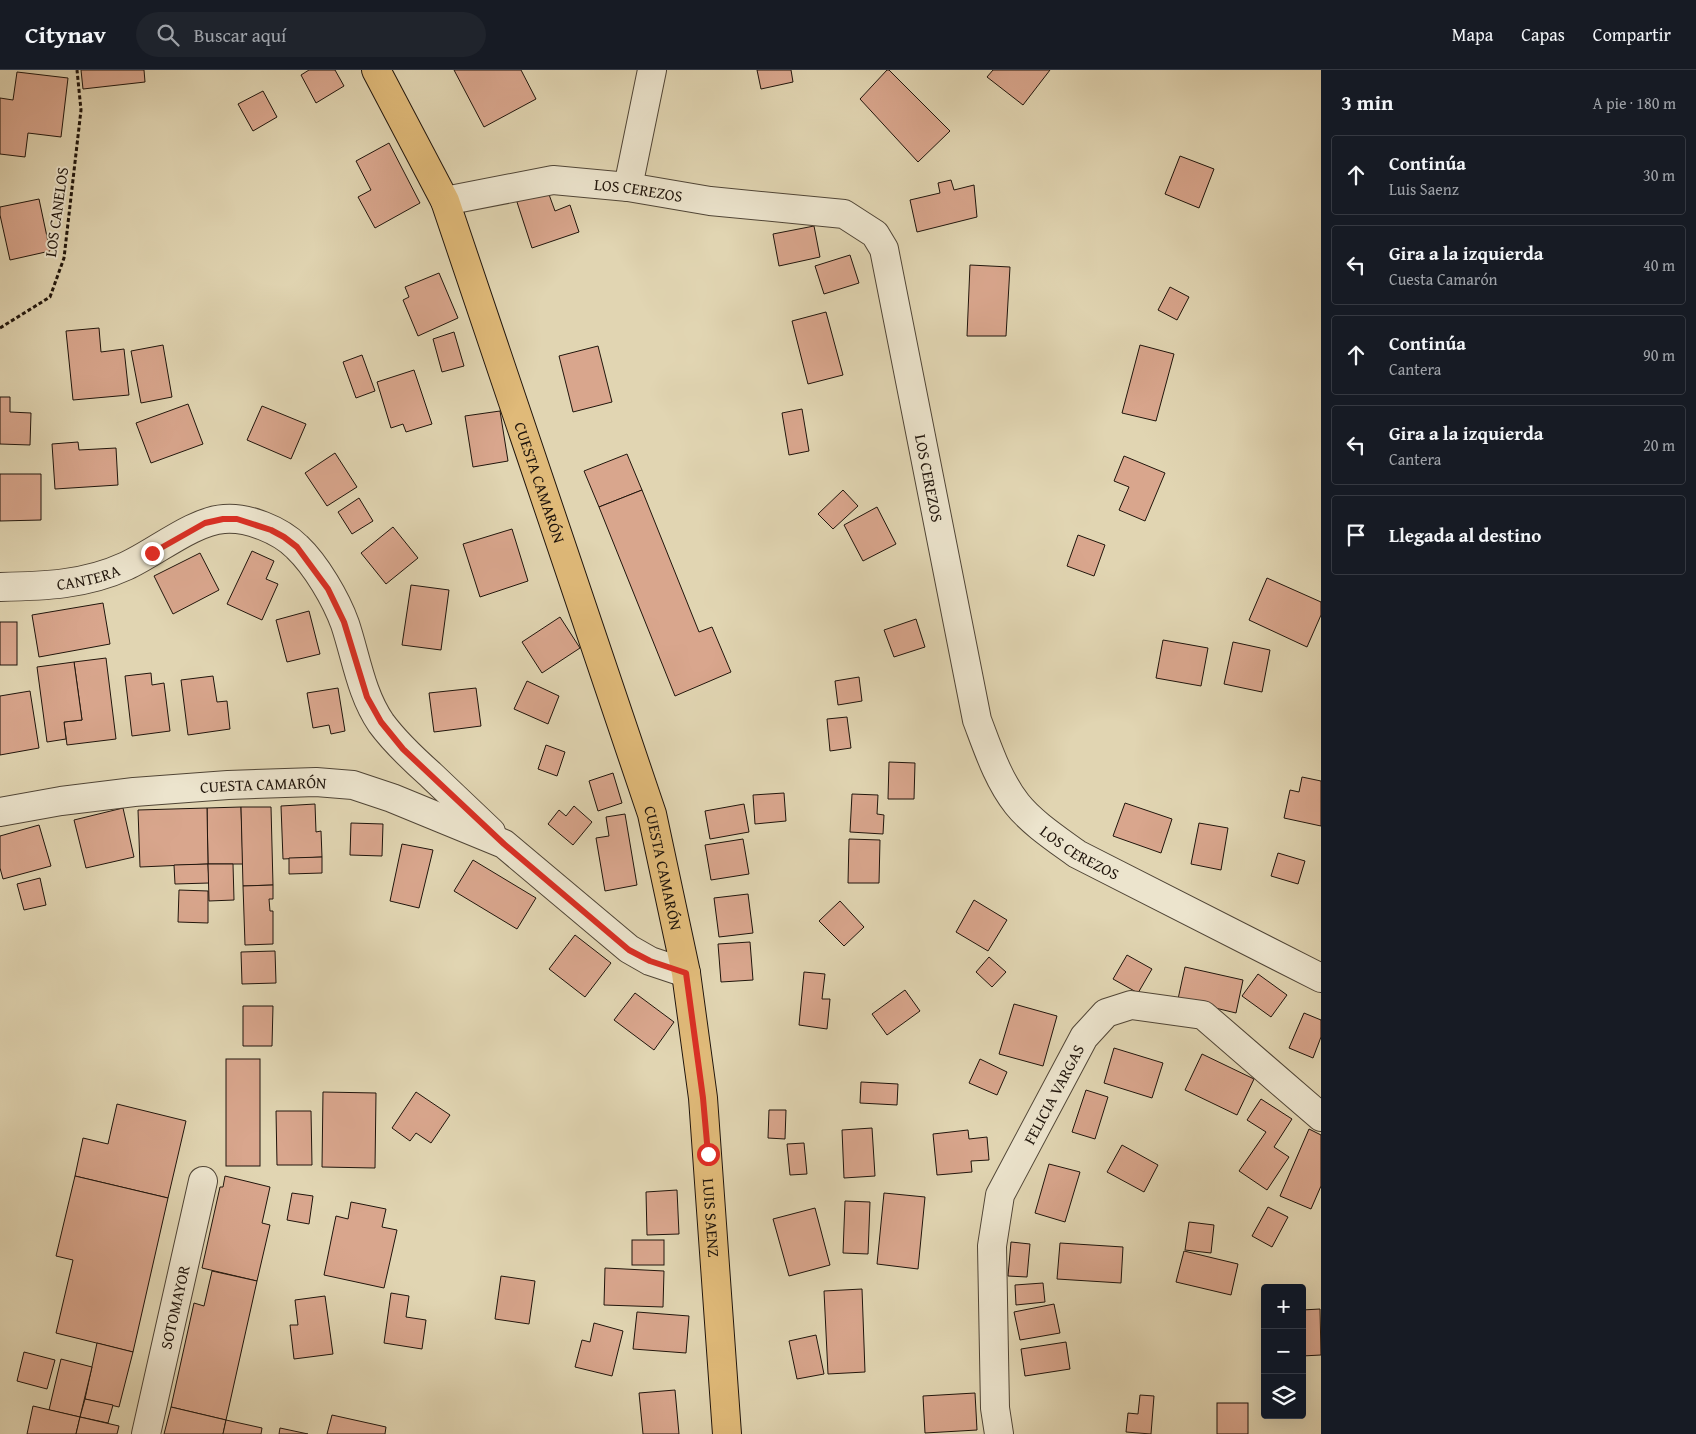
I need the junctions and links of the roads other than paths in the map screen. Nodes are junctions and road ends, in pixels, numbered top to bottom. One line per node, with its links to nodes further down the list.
1 (376, 70): 4 (main road, CUESTA CAMARÓN)
2 (652, 70): 3 (street)
3 (628, 187): 4 (street, LOS CEREZOS); 9 (street, LOS CEREZOS)
4 (445, 201): 8 (main road, CUESTA CAMARÓN)
5 (0, 587): 7 (street, CANTERA)
6 (0, 812): 7 (street, CUESTA CAMARÓN)
7 (504, 844): 8 (street, CUESTA CAMARÓN)
8 (686, 973): 13 (main road, LUIS SAENZ)
9 (1321, 978)
10 (1321, 1117): 14 (street, FELICIA VARGAS)
11 (203, 1181): 12 (street, SOTOMAYOR)
12 (146, 1434)
13 (726, 1434)
14 (999, 1434)

